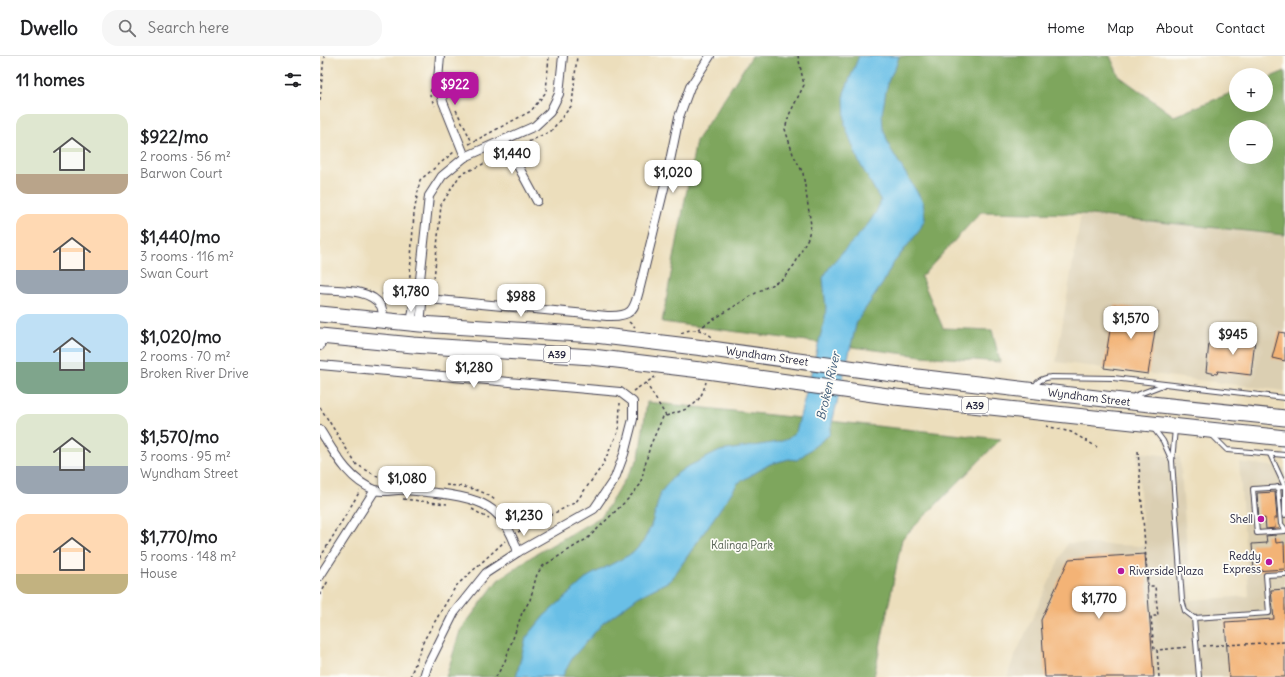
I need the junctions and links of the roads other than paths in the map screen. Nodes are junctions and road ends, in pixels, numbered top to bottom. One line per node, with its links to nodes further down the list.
1 (440, 56): 5 (street)
2 (563, 56): 4 (street)
3 (710, 56): 8 (street)
4 (504, 140): 5 (street); 6 (street)
5 (465, 157): 8 (street)
6 (537, 201)
7 (320, 290): 10 (street)
8 (418, 298): 11 (street)
9 (320, 314): 10 (highway, Wyndham Street / A39)
10 (384, 322): 11 (highway, Wyndham Street / A39)
11 (415, 324): 13 (highway); 16 (highway, Wyndham Street / A39, bridge)
12 (320, 336): 13 (highway, Wyndham Street / A39)
13 (413, 344): 20 (highway, Wyndham Street / A39, bridge)
14 (320, 365): 35 (street)
15 (1164, 384): 16 (lane); 17 (lane); 18 (lane)
16 (1034, 391): 18 (highway, Wyndham Street / A39); 20 (highway)
17 (1285, 398)
18 (1122, 401): 19 (highway, Wyndham Street / A39)
19 (1152, 404): 21 (highway, Wyndham Street / A39); 23 (highway)
20 (1055, 414): 22 (highway, Wyndham Street / A39)
21 (1285, 418)
22 (1145, 424): 23 (highway, Wyndham Street / A39); 29 (lane)
23 (1175, 426): 25 (highway, Wyndham Street / A39); 29 (lane)
24 (320, 430): 32 (street)
25 (1206, 430): 26 (highway, Wyndham Street / A39); 27 (lane)
26 (1285, 438)
27 (1270, 454): 28 (lane); 30 (lane)
28 (1285, 455)
29 (1172, 461): 38 (lane)
30 (1285, 486): 31 (lane); 33 (lane)
31 (1278, 487): 34 (lane); 34 (lane)
32 (375, 490): 35 (street); 37 (street)
33 (1285, 515)
34 (1285, 530)
35 (518, 552): 39 (street)
36 (1285, 574): 38 (lane)
37 (320, 576)
38 (1194, 618): 40 (lane)
39 (424, 677)
40 (1199, 677)

